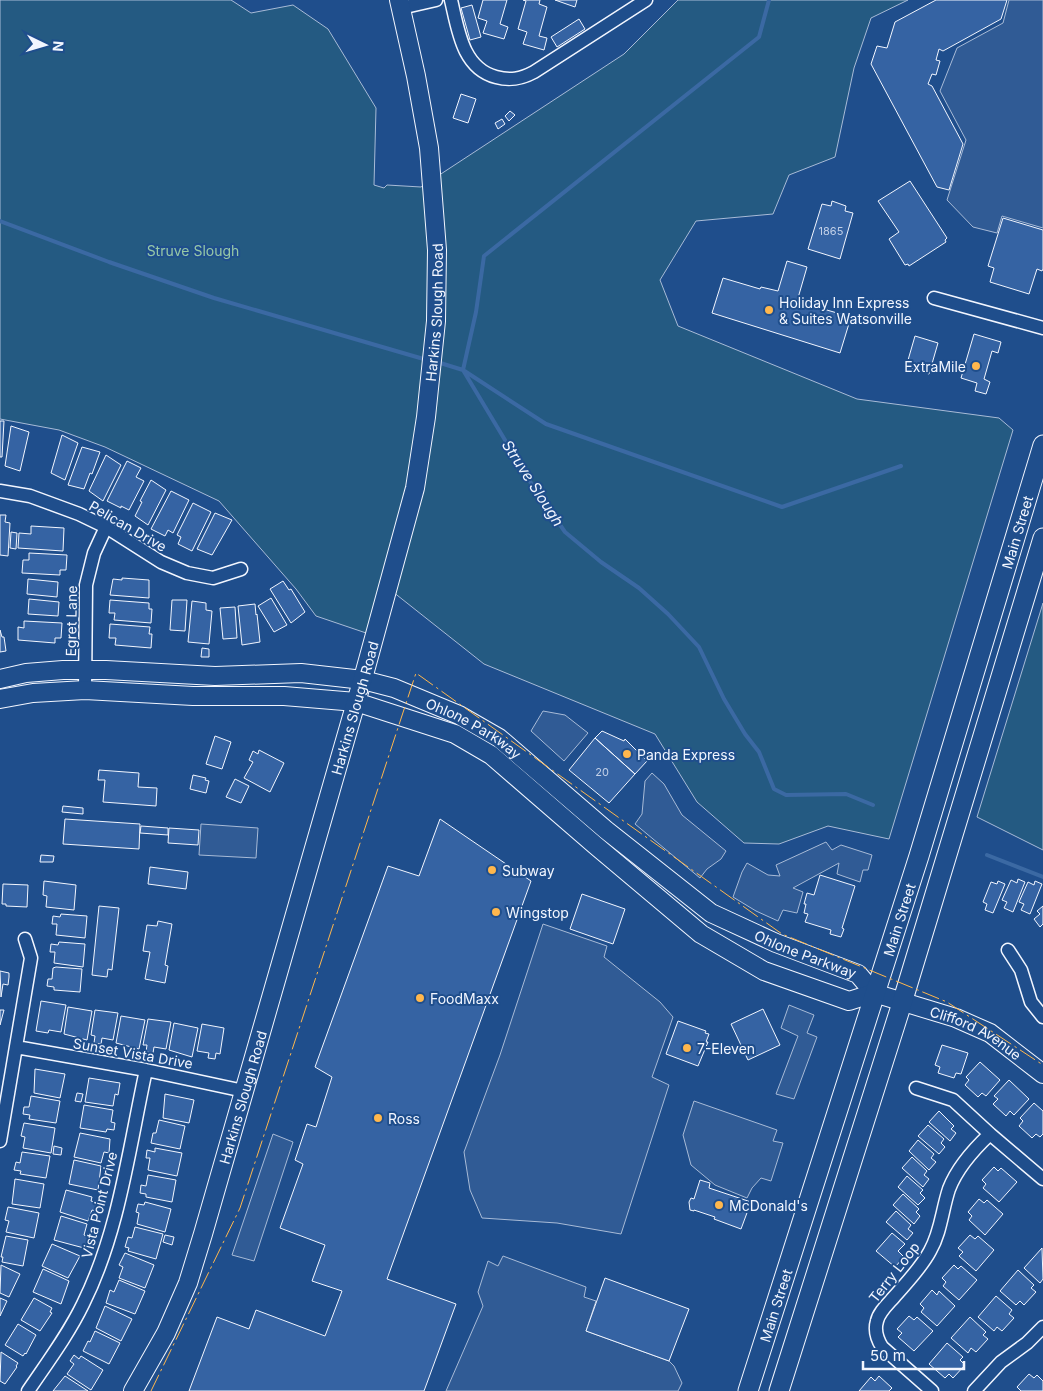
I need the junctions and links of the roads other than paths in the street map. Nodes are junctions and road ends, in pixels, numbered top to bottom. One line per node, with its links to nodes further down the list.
1 (436, 0): 4 (street)
2 (450, 0): 3 (street)
3 (646, 0)
4 (400, 4): 14 (main road, Harkins Slough Road)
5 (934, 298): 6 (street)
6 (1043, 328)
7 (1043, 445): 20 (main road, Main Street)
8 (0, 491): 9 (street, Pelican Drive)
9 (106, 527): 11 (street, Pelican Drive); 12 (street, Egret Lane)
10 (1043, 538): 21 (main road, Main Street)
11 (241, 569)
12 (86, 669): 13 (main road, Ohlone Parkway); 14 (main road, Ohlone Parkway); 15 (street, Egret Lane)
13 (0, 679)
14 (363, 680): 17 (main road, Harkins Slough Road); 20 (main road, Ohlone Parkway)
15 (85, 690): 16 (main road, Ohlone Parkway); 17 (main road, Ohlone Parkway)
16 (0, 699)
17 (356, 702): 20 (main road, Ohlone Parkway); 27 (main road, Harkins Slough Road)
18 (25, 939): 23 (street)
19 (1008, 950): 22 (street)
20 (874, 993): 21 (main road); 31 (main road, Main Street)
21 (902, 1002): 25 (main road, Clifford Avenue); 32 (main road, Main Street)
22 (1043, 1017)
23 (16, 1047): 24 (street, Sunset Vista Drive); 29 (street)
24 (146, 1070): 27 (street, Sunset Vista Drive); 34 (street, Vista Point Drive)
25 (1043, 1074)
26 (916, 1088): 28 (street)
27 (244, 1091): 35 (main road, Harkins Slough Road)
28 (990, 1134): 30 (street); 38 (street, Terry Loop)
29 (0, 1141)
30 (1043, 1179)
31 (776, 1301): 32 (main road); 36 (main road, Main Street)
32 (804, 1312): 37 (main road, Main Street)
33 (1043, 1326): 39 (street)
34 (28, 1391)
35 (133, 1391)
36 (748, 1391)
37 (779, 1391)
38 (932, 1391)
39 (974, 1391)

